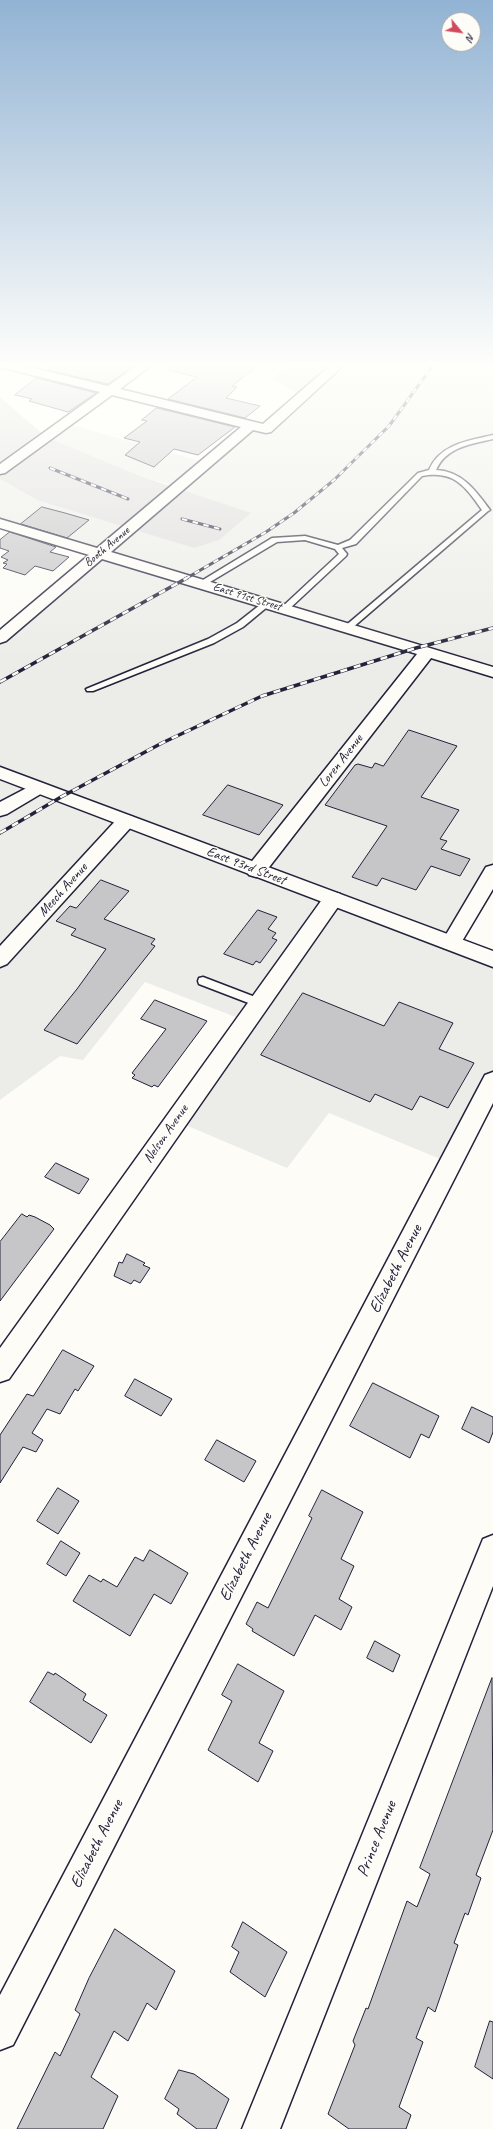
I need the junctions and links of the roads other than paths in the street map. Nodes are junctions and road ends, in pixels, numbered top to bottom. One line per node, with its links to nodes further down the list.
1 (9, 463): 4 (street)
2 (206, 463): 9 (street, Booth Avenue)
3 (435, 463): 5 (lane)
4 (0, 470)
5 (432, 471): 6 (lane); 8 (lane)
6 (489, 509): 13 (lane)
7 (0, 523): 9 (street, East 91st Street)
8 (338, 547): 10 (lane); 12 (lane)
9 (100, 553): 10 (street, East 91st Street); 14 (street, Booth Avenue)
10 (202, 583): 11 (street, East 91st Street)
11 (268, 603): 12 (street, East 91st Street); 17 (lane)
12 (285, 608): 13 (street, East 91st Street)
13 (348, 628): 15 (street, East 91st Street)
14 (0, 638)
15 (427, 652): 16 (street, East 91st Street); 22 (street, Loren Avenue)
16 (493, 672)
17 (90, 689)
18 (0, 773): 19 (street, East 93rd Street)
19 (38, 788): 20 (street); 21 (street, East 93rd Street)
20 (0, 810)
21 (126, 821): 22 (street, East 93rd Street); 26 (street, Meech Avenue)
22 (256, 870): 24 (street, East 93rd Street)
23 (493, 872): 25 (street)
24 (333, 899): 25 (street, East 93rd Street); 29 (street, Nelson Avenue)
25 (452, 943): 27 (street, East 93rd Street)
26 (0, 959)
27 (493, 959)
28 (203, 980): 29 (lane)
29 (259, 1003): 31 (street, Nelson Avenue)
30 (493, 1081): 33 (street, Elizabeth Avenue)
31 (0, 1370)
32 (493, 1549): 34 (street, Prince Avenue)
33 (0, 2032)
34 (261, 2129)

